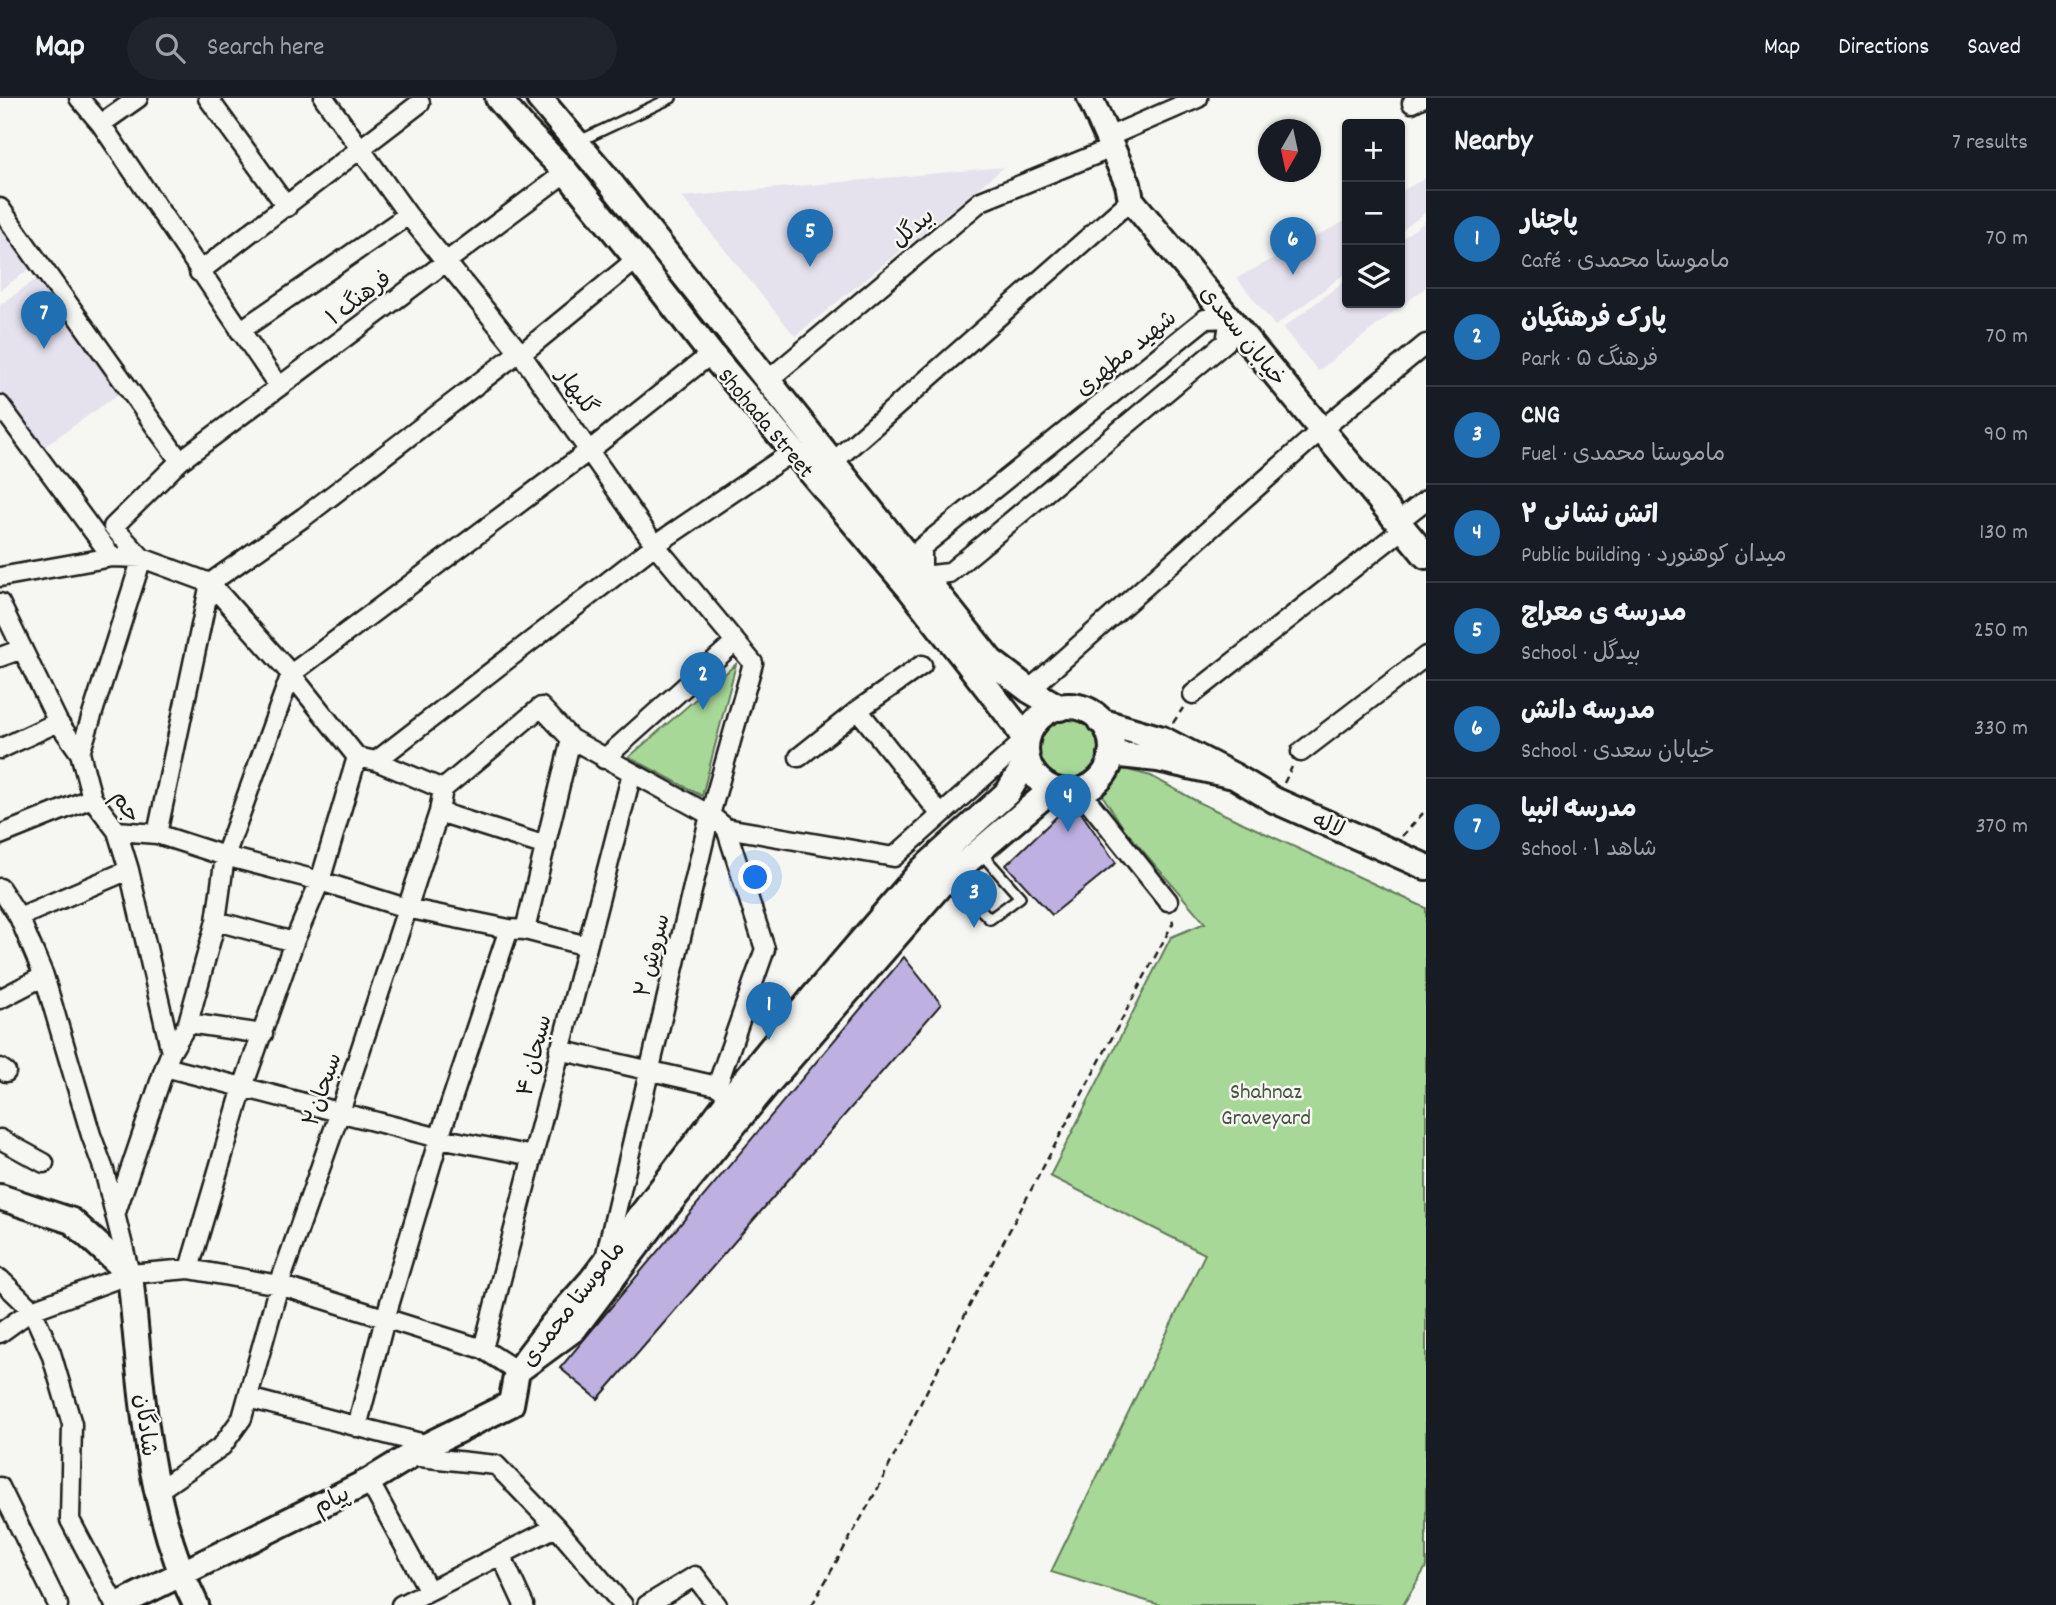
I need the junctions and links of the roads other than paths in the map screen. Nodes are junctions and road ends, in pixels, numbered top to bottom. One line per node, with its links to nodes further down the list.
1 (79, 98): 11 (street)
2 (138, 98): 11 (street)
3 (208, 98): 17 (street)
4 (324, 98): 14 (street, گلبهار)
5 (498, 98): 15 (main road, Shohada Street)
6 (671, 98): 12 (lane)
7 (1090, 98): 13 (main road, خیابان سعدی)
8 (1198, 98): 13 (street, بیدگل)
9 (541, 99): 12 (main road, Shohada Street)
10 (420, 103): 14 (street)
11 (101, 124): 22 (street)
12 (576, 142): 28 (main road, Shohada Street)
13 (1110, 143): 16 (main road, خیابان سعدی); 28 (street, بیدگل)
14 (361, 150): 17 (street); 19 (street, گلبهار)
15 (566, 172): 20 (main road, Shohada Street); 21 (street, فرهنگ ۱)
16 (1132, 200): 23 (main road, خیابان سعدی); 35 (street)
17 (286, 207): 22 (street)
18 (0, 208): 34 (street)
19 (408, 215): 21 (street, گلبهار); 24 (street)
20 (637, 259): 26 (street); 27 (main road, Shohada Street)
21 (446, 261): 26 (street, گلبهار); 29 (street, فرهنگ ۱)
22 (199, 272): 24 (street)
23 (1230, 318): 31 (main road, خیابان سعدی); 43 (street); 43 (street, شهید مطهری)
24 (240, 331): 29 (street)
25 (1426, 344): 31 (street)
26 (520, 353): 32 (street, گلبهار); 44 (street)
27 (711, 354): 32 (street); 33 (main road, Shohada Street)
28 (767, 381): 35 (main road, Shohada Street)
29 (279, 387): 34 (street, فرهنگ ۱)
30 (0, 405): 40 (street)
31 (1321, 430): 37 (main road, خیابان سعدی); 53 (street)
32 (590, 450): 38 (street, گلبهار); 52 (street)
33 (792, 452): 38 (street); 43 (main road, Shohada Street)
34 (180, 461): 41 (street, فرهنگ ۱)
35 (833, 462): 43 (main road, Shohada Street)
36 (1426, 500): 37 (street)
37 (1402, 524): 39 (main road, خیابان سعدی); 54 (street)
38 (655, 545): 46 (street, گلبهار); 68 (street)
39 (1426, 556)
40 (112, 557): 41 (street); 42 (street)
41 (142, 558): 44 (street); 63 (street)
42 (0, 577)
43 (915, 582): 53 (main road, Shohada Street); 61 (main road, Shohada Street)
44 (211, 583): 52 (street); 80 (street)
45 (0, 603): 47 (street, جم)
46 (735, 642): 50 (street, گلبهار); 67 (street)
47 (22, 649): 49 (street); 58 (street, جم)
48 (1426, 656): 62 (street)
49 (0, 657)
50 (753, 663): 76 (street, سروش ۲)
51 (922, 664): 56 (street)
52 (291, 674): 65 (street); 84 (street)
53 (1029, 690): 55 (main road, Shohada Street)
54 (1193, 694)
55 (1060, 708): 57 (main road); 61 (main road)
56 (858, 710): 66 (street); 77 (street)
57 (1100, 721): 64 (main road); 70 (main road)
58 (58, 722): 60 (street); 63 (street, جم)
59 (571, 739): 67 (street); 71 (street); 82 (street)
60 (0, 748)
61 (1026, 751): 72 (main road); 77 (street); 105 (main road, ماموستا محمدی)
62 (1301, 752)
63 (80, 753): 74 (street, جم)
64 (1111, 754): 70 (main road); 73 (main road)
65 (356, 757): 68 (street); 87 (street)
66 (799, 757)
67 (604, 759): 69 (street)
68 (376, 761): 71 (street)
69 (632, 773): 76 (street); 96 (street, سبحان ۴)
70 (1234, 776): 85 (main road, لاله)
71 (443, 789): 75 (street, سبحان۲)
72 (1052, 789): 73 (main road); 83 (main road, ماموستا محمدی)
73 (1080, 791): 90 (street)
74 (92, 798): 79 (street, جم); 81 (street)
75 (439, 812): 82 (street); 91 (street, سبحان۲)
76 (710, 815): 78 (street); 103 (street, سروش ۲)
77 (942, 815): 78 (street)
78 (726, 828): 105 (street)
79 (117, 831): 80 (street); 86 (street, جم)
80 (157, 834): 84 (street)
81 (0, 835)
82 (546, 845): 94 (street)
83 (978, 850): 88 (main road, ماموستا محمدی); 88 (lane)
84 (225, 856): 87 (street); 93 (street)
85 (1426, 867)
86 (129, 870): 92 (street); 102 (street, جم)
87 (320, 881): 91 (street); 95 (street)
88 (942, 883): 122 (main road, ماموستا محمدی)
89 (0, 888): 92 (street)
90 (1168, 901)
91 (406, 908): 94 (street); 106 (street, سبحان۲)
92 (10, 911): 97 (street)
93 (216, 921): 95 (street); 99 (street)
94 (517, 929): 96 (street); 107 (street)
95 (294, 942): 100 (street)
96 (587, 946): 101 (street, سبحان ۴)
97 (44, 976): 98 (street); 112 (street)
98 (0, 999)
99 (188, 1023): 100 (street); 102 (street)
100 (263, 1034): 104 (street)
101 (559, 1050): 103 (street); 109 (street, سبحان ۴)
102 (168, 1059): 104 (street); 112 (street)
103 (648, 1069): 105 (street); 113 (street, سروش ۲)
104 (243, 1087): 106 (street); 114 (street)
105 (724, 1091): 113 (main road, ماموستا محمدی)
106 (340, 1112): 107 (street); 117 (street, سبحان۲)
107 (439, 1138): 109 (street); 119 (street)
108 (0, 1139): 110 (street)
109 (533, 1156): 121 (street, سبحان ۴)
110 (44, 1163)
111 (0, 1197): 115 (main road)
112 (115, 1215): 115 (street)
113 (604, 1261): 122 (main road, ماموستا محمدی)
114 (189, 1269): 115 (street); 117 (street)
115 (130, 1274): 118 (street); 128 (main road, شادگان)
116 (0, 1279): 118 (street)
117 (279, 1285): 119 (street); 123 (street, سبحان۲)
118 (32, 1310): 120 (street); 134 (street)
119 (385, 1319): 121 (street); 124 (street)
120 (0, 1333)
121 (483, 1349): 122 (street)
122 (517, 1371): 125 (main road, پیام)
123 (248, 1398): 124 (street); 128 (street, سبحان۲)
124 (357, 1427): 125 (street)
125 (419, 1451): 126 (main road, پیام); 129 (street)
126 (369, 1480): 131 (main road, پیام); 132 (street)
127 (0, 1487): 133 (street)
128 (156, 1492): 131 (main road, شادگان)
129 (556, 1527): 130 (street); 138 (street)
130 (501, 1555): 132 (street); 137 (street)
131 (180, 1573): 134 (main road, پیام); 135 (main road, شادگان)
132 (429, 1591): 136 (street)
133 (58, 1605)
134 (117, 1605)
135 (196, 1605)
136 (401, 1605)
137 (524, 1605)
138 (623, 1605)
139 (647, 1605): 140 (street)
140 (717, 1605)

